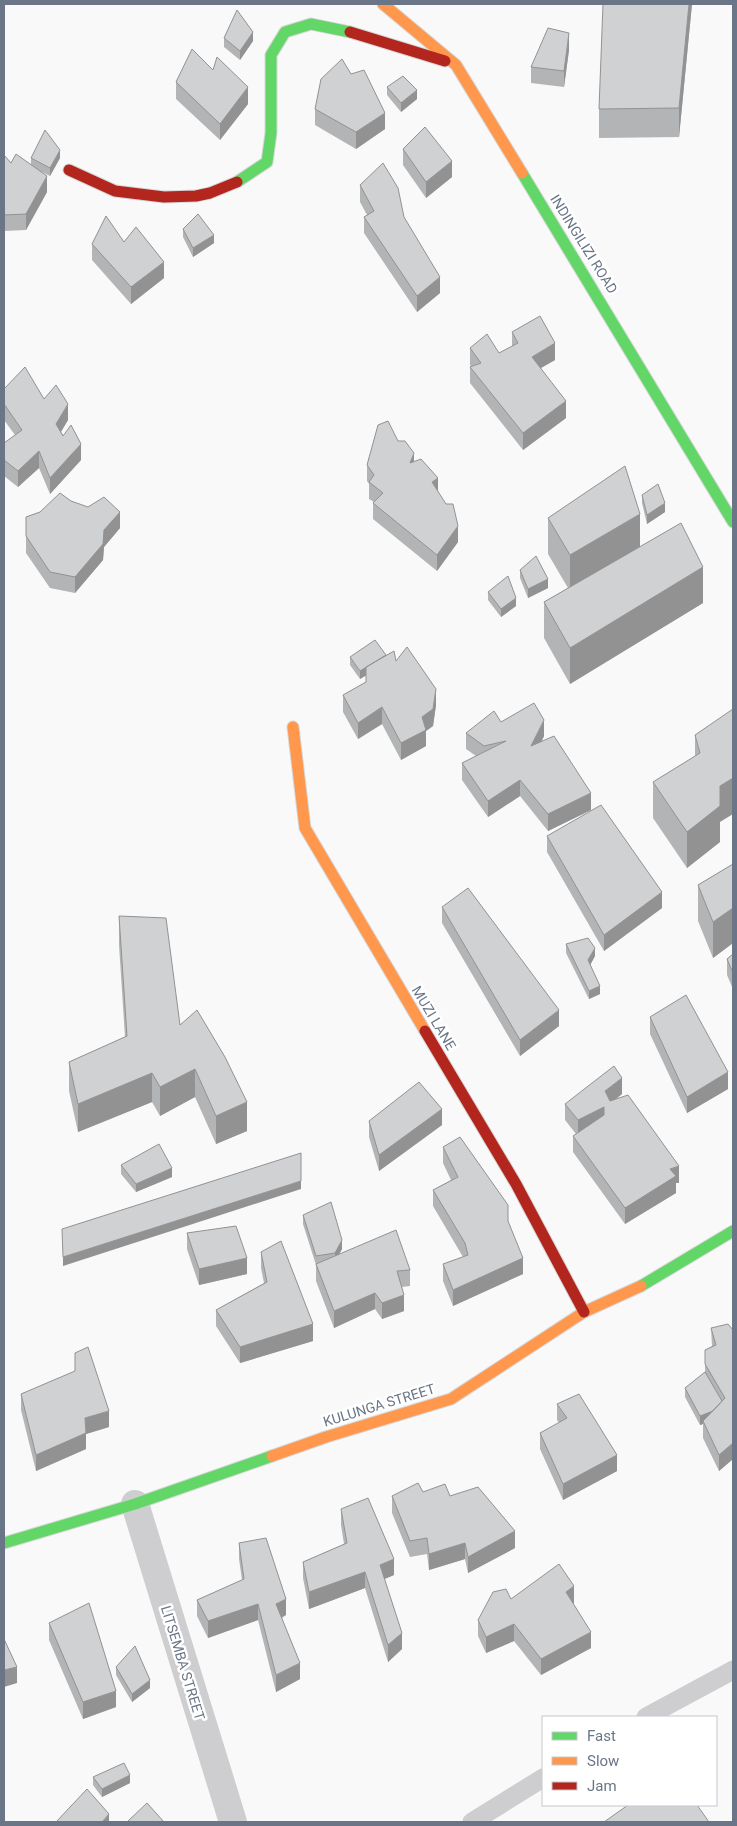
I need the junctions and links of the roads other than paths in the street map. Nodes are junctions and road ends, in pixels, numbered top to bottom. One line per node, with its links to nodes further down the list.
1 (383, 4): 2 (street, INDINGILIZI ROAD)
2 (456, 65): 3 (street); 4 (street, INDINGILIZI ROAD)
3 (69, 170)
4 (733, 522)
5 (293, 727): 7 (street, MUZI LANE)
6 (733, 1231): 7 (street, KULUNGA STREET)
7 (584, 1312): 8 (street, KULUNGA STREET)
8 (135, 1504): 9 (street, KULUNGA STREET); 13 (street, LITSEMBA STREET)
9 (4, 1543)
10 (733, 1670): 11 (lane)
11 (648, 1716)
12 (542, 1779): 14 (lane)
13 (233, 1822)
14 (472, 1822)

